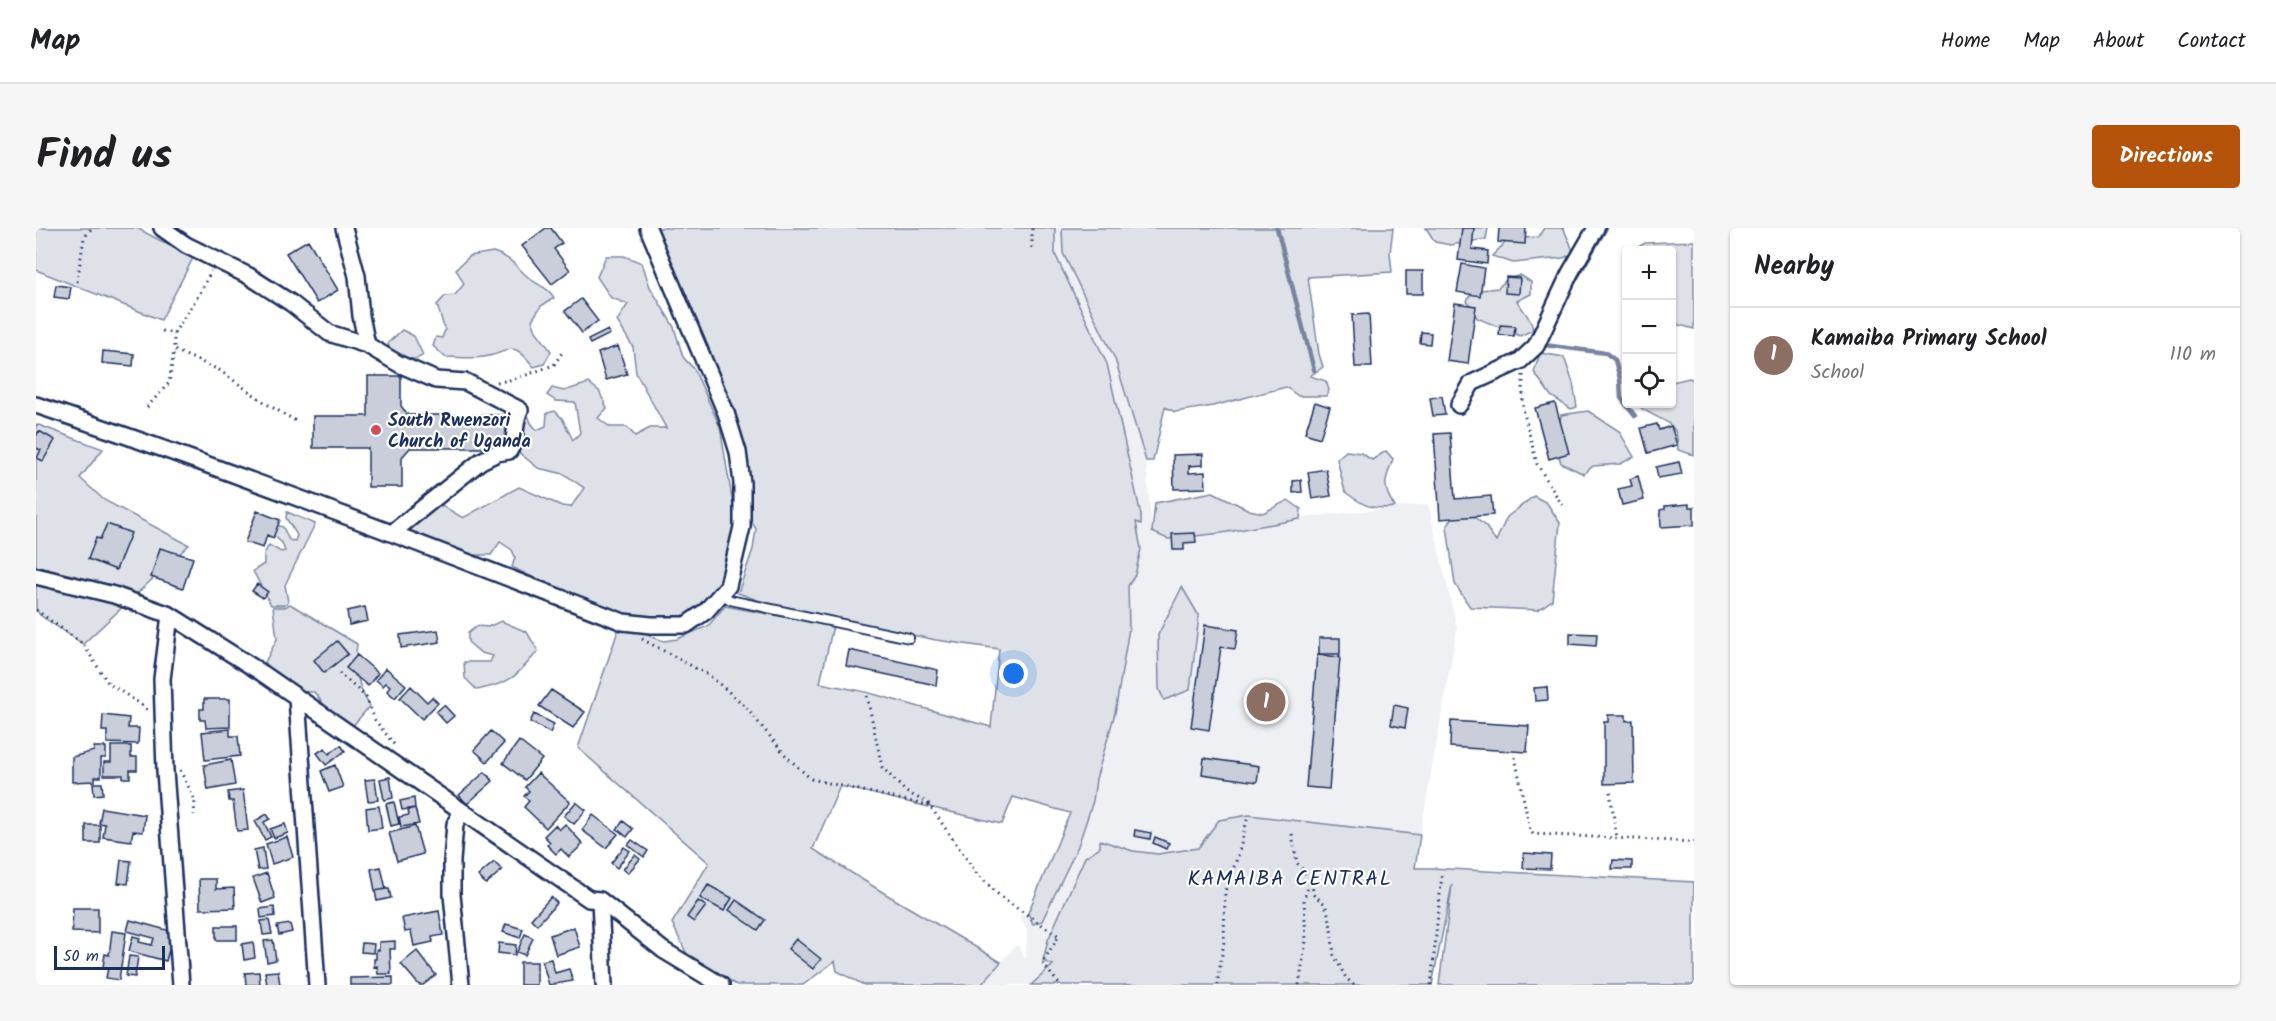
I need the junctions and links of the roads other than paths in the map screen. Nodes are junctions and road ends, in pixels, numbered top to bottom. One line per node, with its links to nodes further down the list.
1 (162, 228): 5 (street)
2 (344, 228): 5 (street)
3 (648, 228): 10 (street)
4 (1596, 228): 7 (street)
5 (367, 345): 8 (street)
6 (36, 405): 8 (street)
7 (1459, 405)
8 (393, 532): 10 (street)
9 (36, 576): 11 (street)
10 (722, 593): 12 (lane)
11 (170, 615): 13 (street); 16 (street)
12 (909, 638)
13 (297, 698): 14 (street); 17 (street)
14 (462, 811): 15 (street); 18 (street)
15 (600, 900): 19 (street); 20 (street)
16 (181, 985)
17 (317, 985)
18 (461, 985)
19 (604, 985)
20 (721, 985)

